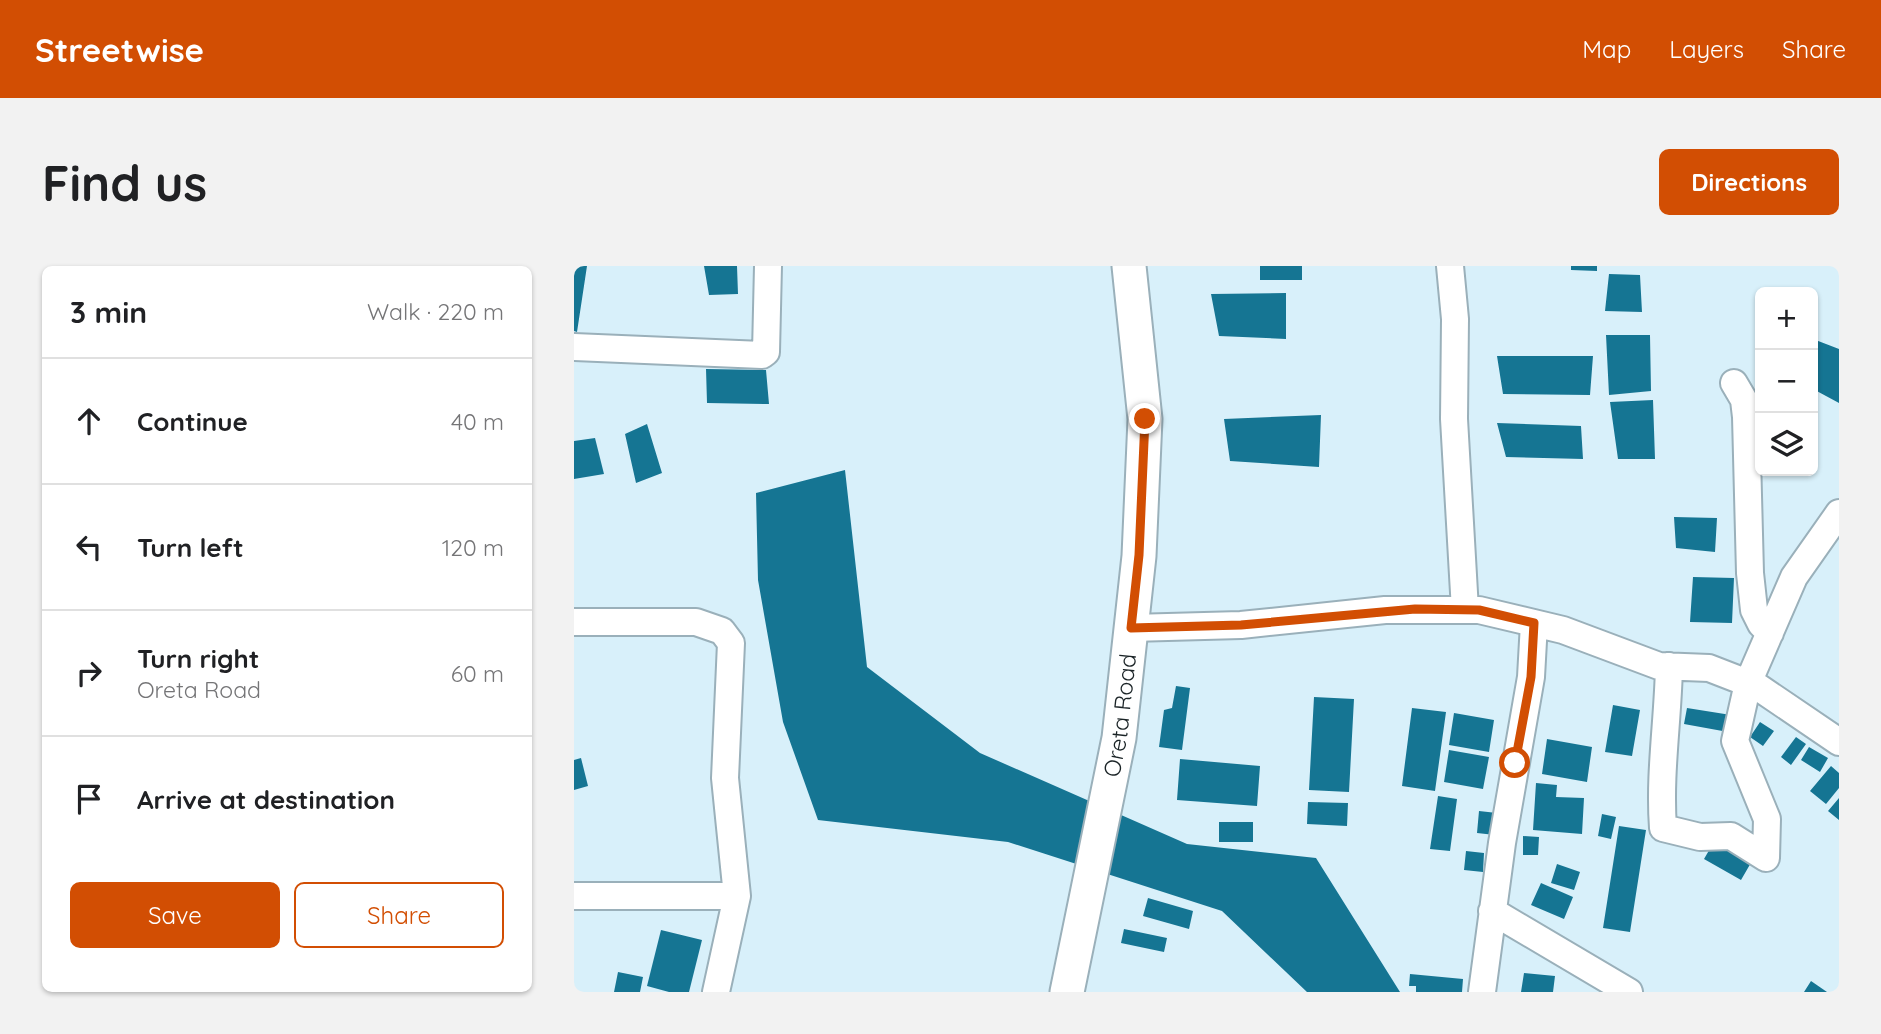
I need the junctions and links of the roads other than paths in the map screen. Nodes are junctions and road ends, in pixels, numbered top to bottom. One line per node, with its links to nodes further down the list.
1 (768, 266): 4 (street)
2 (1129, 266): 10 (street, Oreta Road)
3 (1450, 266): 7 (street)
4 (574, 347)
5 (1734, 383): 11 (street)
6 (1839, 513): 11 (street)
7 (1465, 610): 9 (street); 10 (street)
8 (574, 622): 16 (street)
9 (1534, 623): 12 (street); 17 (street)
10 (1131, 628): 19 (street, Oreta Road)
11 (1770, 633): 13 (street)
12 (1669, 666): 13 (street); 13 (street)
13 (1748, 683): 14 (street)
14 (1839, 741)
15 (574, 896): 16 (street)
16 (737, 896): 18 (street)
17 (1492, 911): 20 (street); 21 (street)
18 (716, 992)
19 (1067, 992)
20 (1482, 992)
21 (1629, 992)

